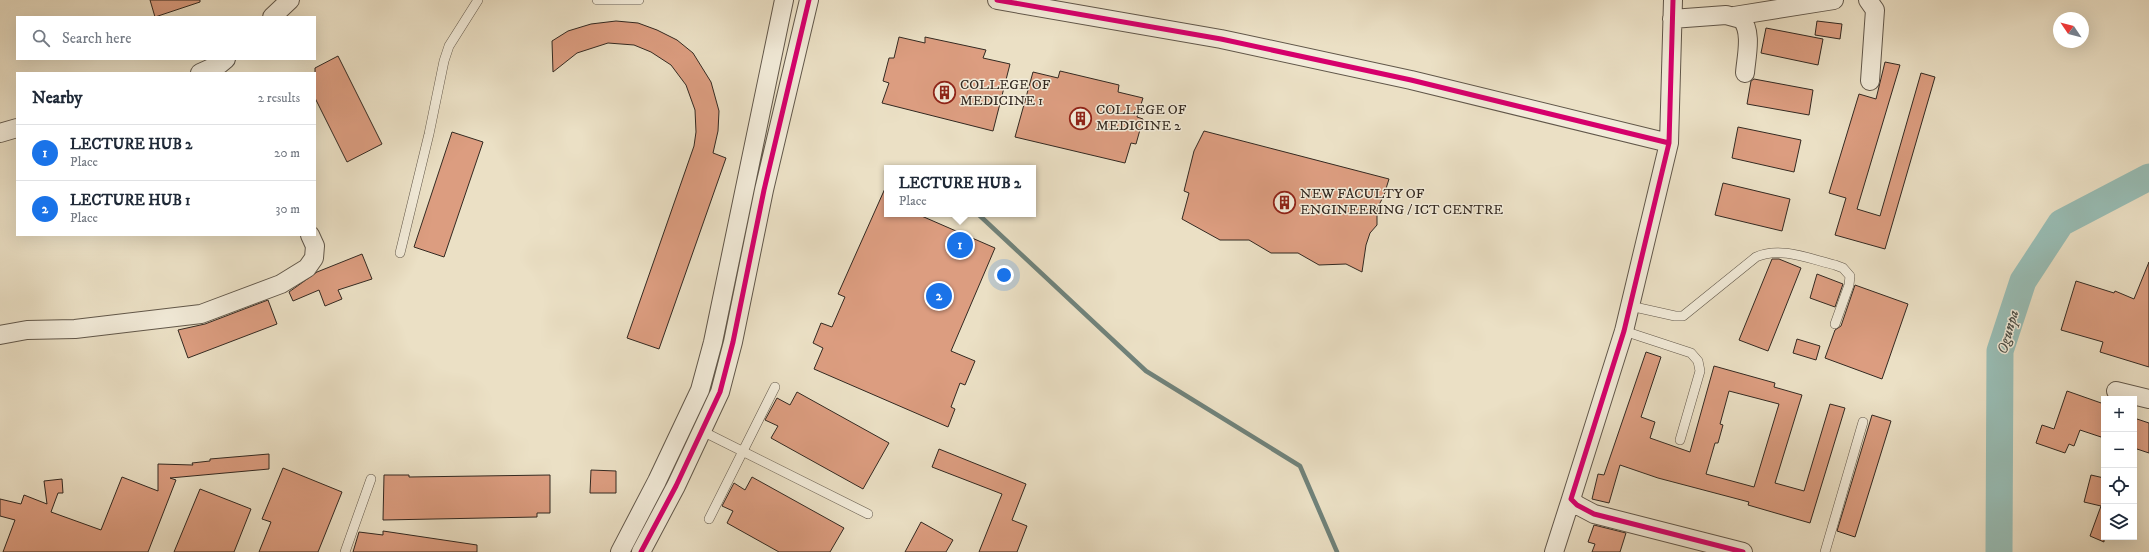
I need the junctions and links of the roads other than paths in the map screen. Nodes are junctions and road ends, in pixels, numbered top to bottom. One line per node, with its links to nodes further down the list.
1 (290, 0): 11 (street)
2 (478, 0): 22 (lane)
3 (597, 0): 4 (lane)
4 (639, 0)
5 (784, 0): 34 (street)
6 (809, 0): 31 (street)
7 (997, 0): 20 (street)
8 (1673, 0): 13 (street)
9 (1834, 0): 12 (street)
10 (1868, 0): 17 (street)
11 (273, 16)
12 (1734, 16): 13 (street); 16 (street)
13 (1672, 19): 20 (street)
14 (224, 65): 15 (street)
15 (203, 72)
16 (1745, 73)
17 (1870, 81)
18 (16, 128): 19 (street)
19 (0, 133)
20 (1669, 143): 23 (street)
21 (310, 236): 26 (street)
22 (400, 253)
23 (1630, 306): 24 (lane); 25 (street)
24 (1835, 324)
25 (1624, 331): 32 (lane); 37 (street)
26 (0, 335)
27 (774, 387): 33 (lane)
28 (2116, 391): 29 (street)
29 (2149, 399)
30 (1862, 422): 45 (lane)
31 (702, 431): 33 (lane); 35 (street)
32 (1680, 440)
33 (743, 452): 38 (lane); 39 (lane)
34 (669, 456): 35 (street); 41 (street)
35 (686, 464): 42 (street)
36 (371, 479): 40 (lane)
37 (1571, 499): 43 (street); 44 (street)
38 (868, 514)
39 (709, 519)
40 (345, 552)
41 (620, 552)
42 (641, 552)
43 (1554, 552)
44 (1743, 552)
45 (1825, 552)

